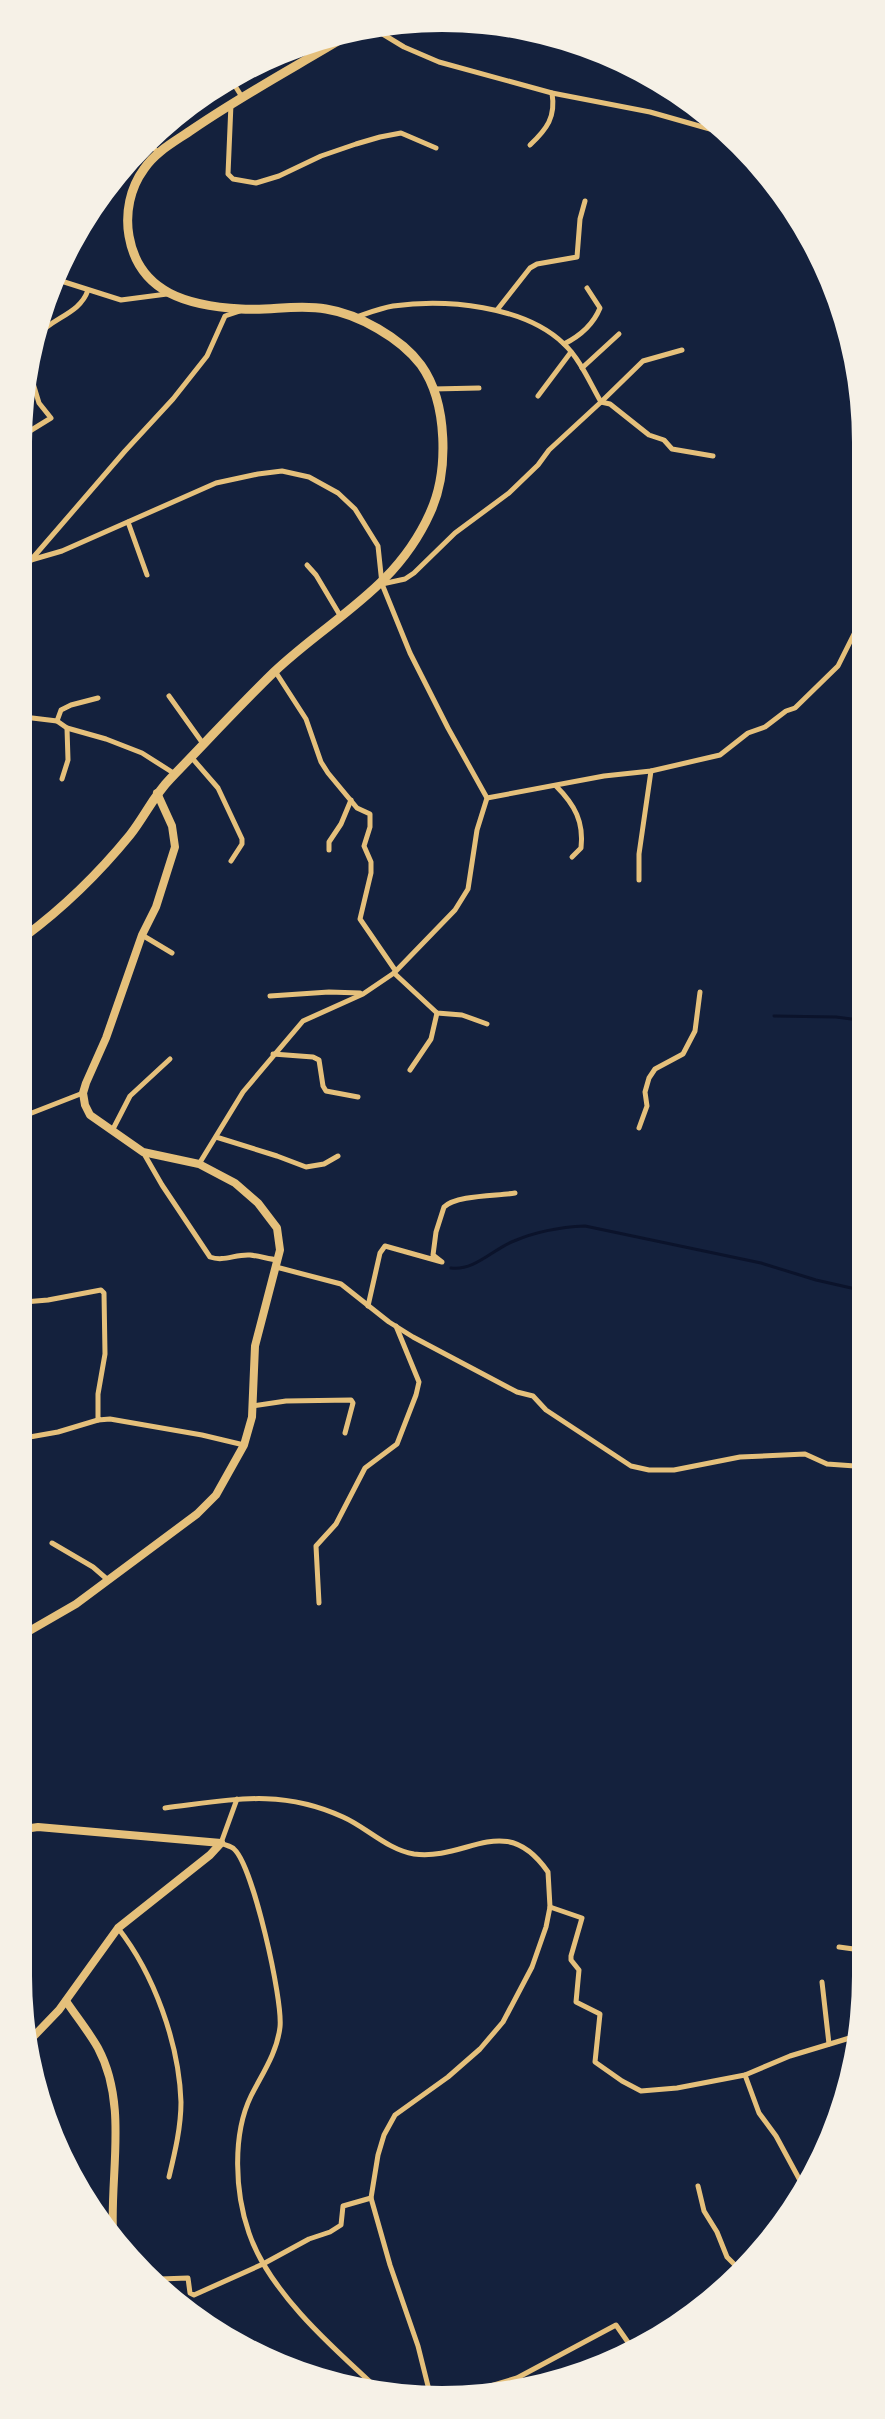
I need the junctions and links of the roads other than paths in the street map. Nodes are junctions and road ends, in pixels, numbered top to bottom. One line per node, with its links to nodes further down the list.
1 (387, 36): 4 (street)
2 (321, 51): 5 (main road)
3 (236, 88): 5 (street)
4 (552, 93): 7 (street); 8 (street)
5 (242, 97): 6 (main road)
6 (232, 104): 9 (street); 11 (main road)
7 (705, 128)
8 (530, 145)
9 (436, 148)
10 (156, 150): 11 (street)
11 (159, 153): 16 (main road)
12 (585, 201): 18 (street)
13 (66, 283): 15 (street)
14 (587, 288): 22 (street)
15 (88, 290): 16 (street); 20 (street)
16 (167, 294): 17 (main road)
17 (243, 310): 19 (main road); 34 (street)
18 (498, 310): 19 (street); 22 (street)
19 (356, 317): 27 (main road)
20 (50, 322)
21 (620, 334): 25 (street)
22 (564, 344): 24 (street)
23 (682, 350): 30 (street)
24 (571, 352): 25 (street); 29 (street)
25 (582, 368): 30 (street)
26 (479, 388): 27 (street)
27 (432, 389): 38 (main road)
28 (36, 392): 31 (street)
29 (538, 396)
30 (601, 402): 32 (street); 38 (street)
31 (32, 429)
32 (713, 456)
33 (128, 522): 35 (street); 37 (street); 38 (street)
34 (32, 559)
35 (32, 560)
36 (306, 565): 39 (street)
37 (147, 576)
38 (382, 584): 39 (main road); 54 (street)
39 (341, 618): 41 (main road)
40 (852, 638): 49 (street)
41 (275, 672): 47 (main road); 55 (street)
42 (169, 696): 47 (street)
43 (98, 698): 45 (street)
44 (32, 718): 45 (street)
45 (57, 721): 46 (street)
46 (66, 728): 50 (street); 51 (street)
47 (205, 745): 48 (main road)
48 (192, 758): 50 (main road); 58 (street)
49 (651, 771): 52 (street); 59 (street)
50 (175, 774): 53 (main road)
51 (62, 779)
52 (556, 786): 54 (street); 57 (street)
53 (157, 793): 60 (main road); 61 (street)
54 (487, 798): 63 (street)
55 (351, 800): 56 (street); 63 (street)
56 (329, 850)
57 (572, 857)
58 (230, 860)
59 (639, 880)
60 (32, 931)
61 (142, 935): 62 (street); 72 (street)
62 (172, 953)
63 (394, 971): 65 (street); 67 (street)
64 (700, 992): 75 (street)
65 (363, 994): 66 (street); 69 (street)
66 (270, 996)
67 (437, 1013): 68 (street); 71 (street)
68 (488, 1024)
69 (272, 1054): 73 (street); 77 (street)
70 (170, 1059): 76 (street)
71 (410, 1070)
72 (83, 1093): 74 (street); 76 (street)
73 (358, 1097)
74 (32, 1113)
75 (639, 1128)
76 (112, 1131): 78 (street)
77 (216, 1137): 79 (street); 80 (street)
78 (143, 1152): 80 (street); 82 (street)
79 (338, 1156)
80 (199, 1164): 82 (street)
81 (515, 1193): 84 (street)
82 (277, 1263): 84 (street); 86 (street)
83 (32, 1301): 87 (street)
84 (368, 1306): 85 (street)
85 (396, 1326): 91 (street); 94 (street)
86 (252, 1406): 88 (street); 90 (street)
87 (98, 1420): 89 (street); 90 (street)
88 (345, 1433)
89 (32, 1437)
90 (244, 1445): 93 (street)
91 (852, 1466)
92 (52, 1543): 93 (street)
93 (108, 1580): 95 (street)
94 (319, 1603)
95 (32, 1629)
96 (237, 1799): 97 (street); 99 (street); 100 (street)
97 (165, 1808)
98 (32, 1828): 99 (street)
99 (220, 1843): 101 (street); 115 (street)
100 (550, 1907): 109 (street); 113 (street)
101 (118, 1928): 105 (street); 110 (street)
102 (839, 1947): 103 (street)
103 (852, 1949)
104 (822, 1982): 108 (street)
105 (66, 2001): 106 (street); 114 (street)
106 (37, 2033)
107 (848, 2039): 108 (street)
108 (829, 2044): 109 (street)
109 (745, 2075): 111 (street)
110 (169, 2177)
111 (799, 2179)
112 (698, 2186): 116 (street)
113 (372, 2198): 115 (street); 121 (street)
114 (113, 2221)
115 (263, 2264): 117 (street); 119 (street)
116 (734, 2264)
117 (166, 2279)
118 (628, 2342): 120 (street)
119 (369, 2380)
120 (505, 2382)
121 (428, 2386)

